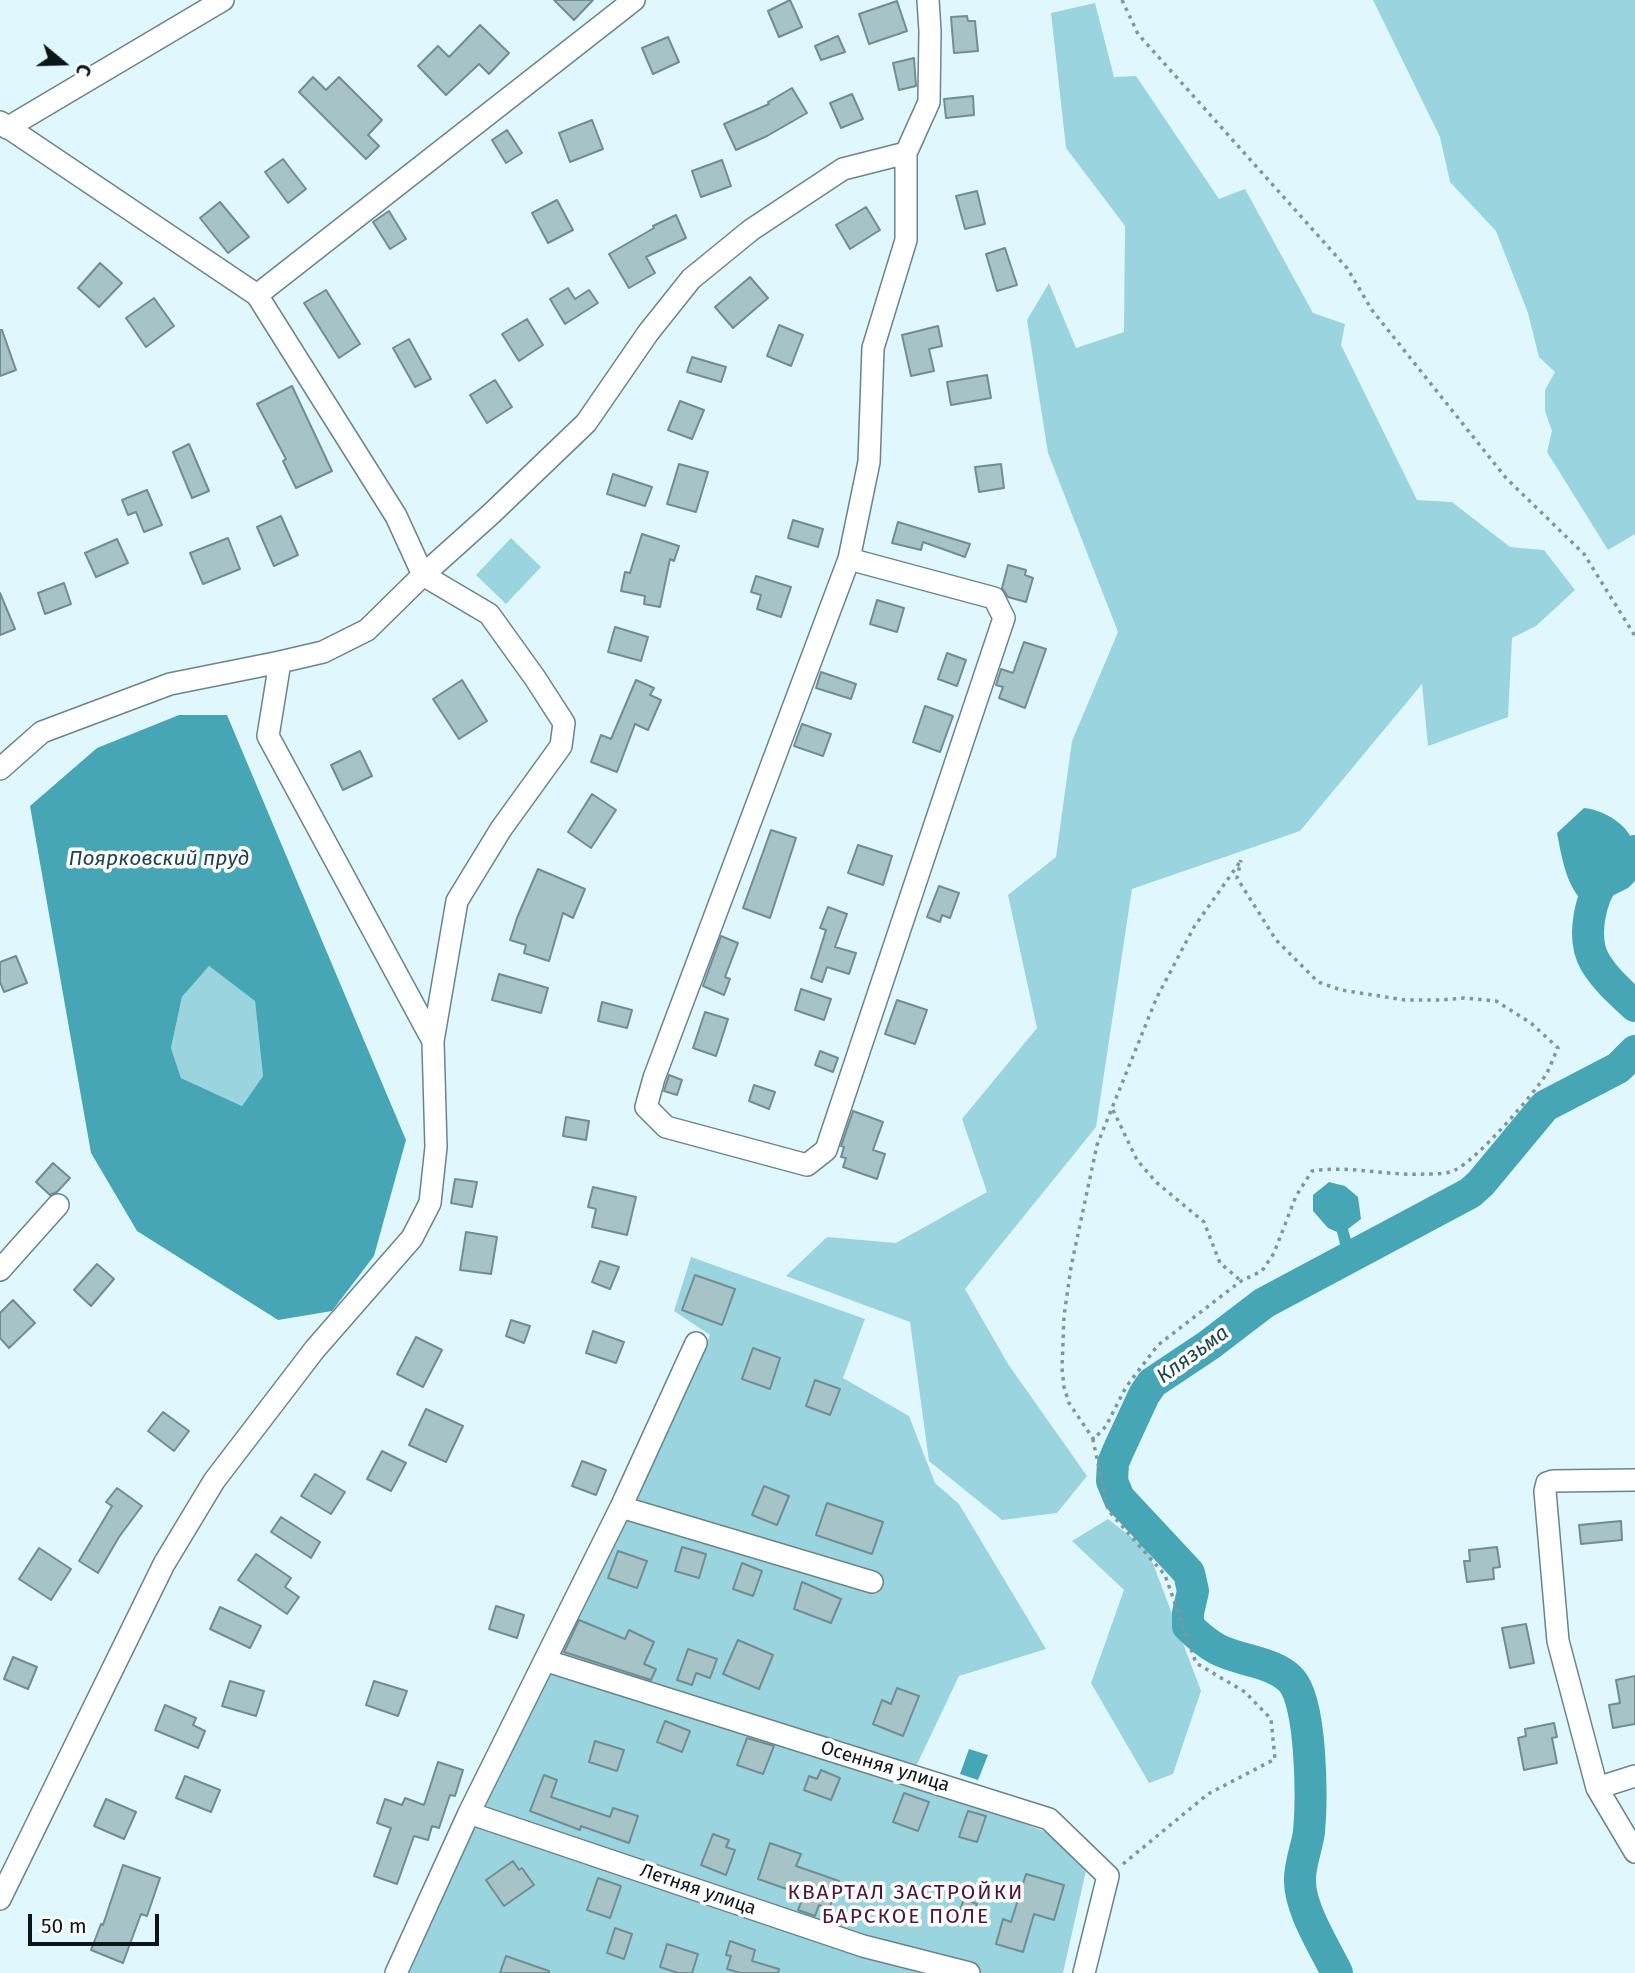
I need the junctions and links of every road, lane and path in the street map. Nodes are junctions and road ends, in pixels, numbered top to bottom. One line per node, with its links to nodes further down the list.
1 (223, 0): 5 (street)
2 (634, 0): 7 (street)
3 (928, 0): 6 (street)
4 (1122, 0): 10 (path)
5 (4, 125): 7 (street)
6 (906, 153): 8 (street); 9 (street)
7 (257, 295): 9 (street)
8 (849, 559): 8 (street)
9 (423, 575): 11 (street); 13 (street)
10 (1635, 636)
11 (281, 662): 12 (street); 13 (street)
12 (0, 769)
13 (433, 1041): 29 (street)
14 (1113, 1109): 17 (path); 17 (path); 19 (path)
15 (58, 1205): 16 (street)
16 (0, 1270)
17 (1241, 1280): 19 (path)
18 (696, 1343): 21 (street)
19 (1094, 1440): 28 (path)
20 (1635, 1480): 25 (street)
21 (621, 1507): 22 (street); 23 (street)
22 (873, 1582)
23 (547, 1661): 26 (street); 28 (street, Осенняя улица)
24 (1635, 1776): 25 (street)
25 (1597, 1788): 27 (street)
26 (469, 1813): 30 (street); 31 (street, Летняя улица)
27 (1635, 1852)
28 (1108, 1876): 32 (street)
29 (0, 1899)
30 (396, 1973)
31 (970, 1973)
32 (1083, 1973)

